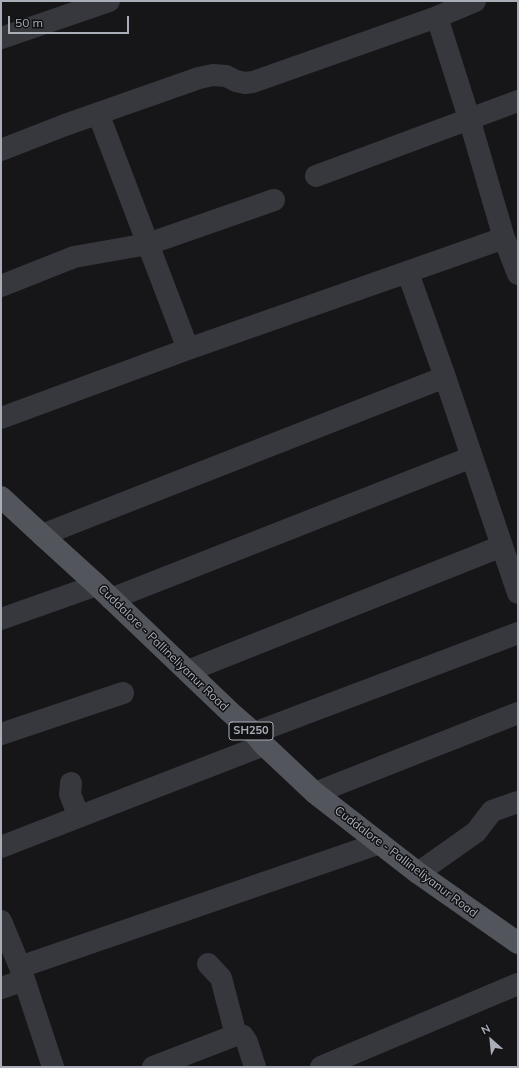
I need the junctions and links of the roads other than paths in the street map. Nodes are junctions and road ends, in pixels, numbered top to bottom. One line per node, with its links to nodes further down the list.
1 (109, 1): 4 (street)
2 (475, 1): 3 (street)
3 (437, 17): 6 (street); 7 (street)
4 (1, 38)
5 (518, 101): 7 (street)
6 (98, 113): 8 (street); 12 (street)
7 (469, 118): 9 (street); 11 (street)
8 (1, 150)
9 (316, 176)
10 (274, 200): 12 (street)
11 (504, 238): 13 (street); 14 (street)
12 (148, 244): 15 (street); 16 (street)
13 (408, 273): 16 (street); 17 (street)
14 (518, 273)
15 (1, 286)
16 (188, 349): 18 (street)
17 (445, 377): 19 (street); 21 (street)
18 (1, 418)
19 (472, 457): 22 (street); 23 (street)
20 (1, 497): 21 (main road, Cuddalore - Pallineliyanur Road / SH250)
21 (42, 535): 23 (main road, Cuddalore - Pallineliyanur Road / SH250)
22 (502, 546): 24 (street); 27 (street)
23 (104, 592): 25 (street); 27 (main road, Cuddalore - Pallineliyanur Road / SH250)
24 (518, 593)
25 (1, 619)
26 (518, 633): 31 (street)
27 (188, 671): 31 (main road, Cuddalore - Pallineliyanur Road / SH250)
28 (123, 693): 30 (street)
29 (518, 713): 33 (street)
30 (1, 734)
31 (259, 739): 33 (main road, Cuddalore - Pallineliyanur Road / SH250); 35 (street)
32 (71, 783): 35 (street)
33 (315, 793): 36 (main road, Cuddalore - Pallineliyanur Road / SH250)
34 (518, 802): 38 (street)
35 (78, 817): 37 (street)
36 (380, 843): 38 (main road, Cuddalore - Pallineliyanur Road / SH250); 42 (street)
37 (1, 847)
38 (418, 873): 40 (main road, Cuddalore - Pallineliyanur Road / SH250)
39 (1, 921): 42 (street)
40 (518, 943)
41 (208, 964): 45 (street)
42 (22, 974): 44 (street); 46 (street)
43 (518, 984): 49 (street)
44 (1, 988)
45 (236, 1035): 47 (street); 48 (street)
46 (53, 1067)
47 (153, 1067)
48 (255, 1067)
49 (321, 1067)

